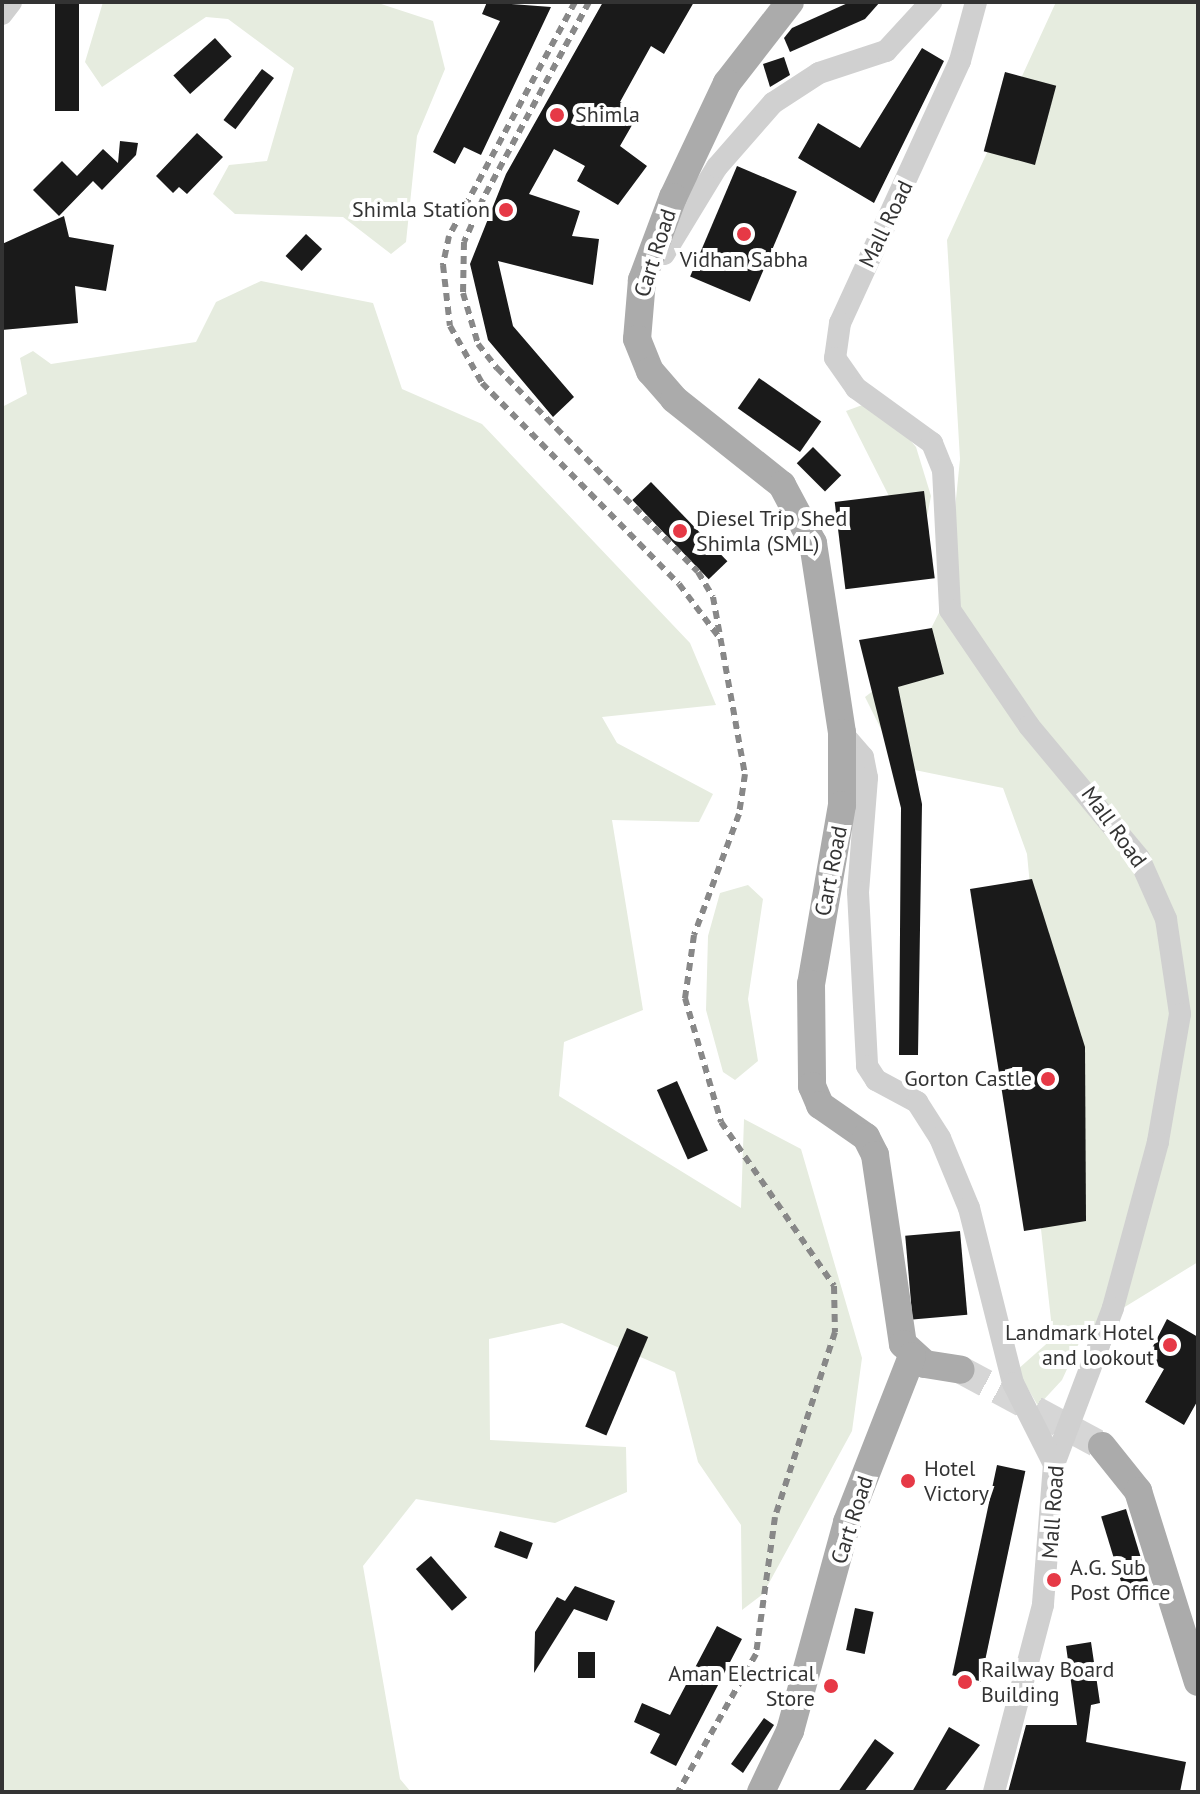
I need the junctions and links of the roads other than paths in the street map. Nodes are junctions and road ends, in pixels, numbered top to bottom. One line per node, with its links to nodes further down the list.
1 (11, 2): 5 (street)
2 (790, 2): 6 (main road, Cart Road)
3 (931, 2): 6 (street)
4 (976, 2): 11 (street, Mall Road)
5 (2, 14)
6 (637, 339): 7 (main road, Cart Road)
7 (842, 733): 8 (main road, Cart Road); 11 (street)
8 (912, 1356): 9 (main road); 13 (main road, Cart Road)
9 (961, 1370)
10 (1102, 1446): 12 (main road)
11 (1054, 1464): 14 (street, Mall Road)
12 (1198, 1682)
13 (761, 1792)
14 (994, 1792)

